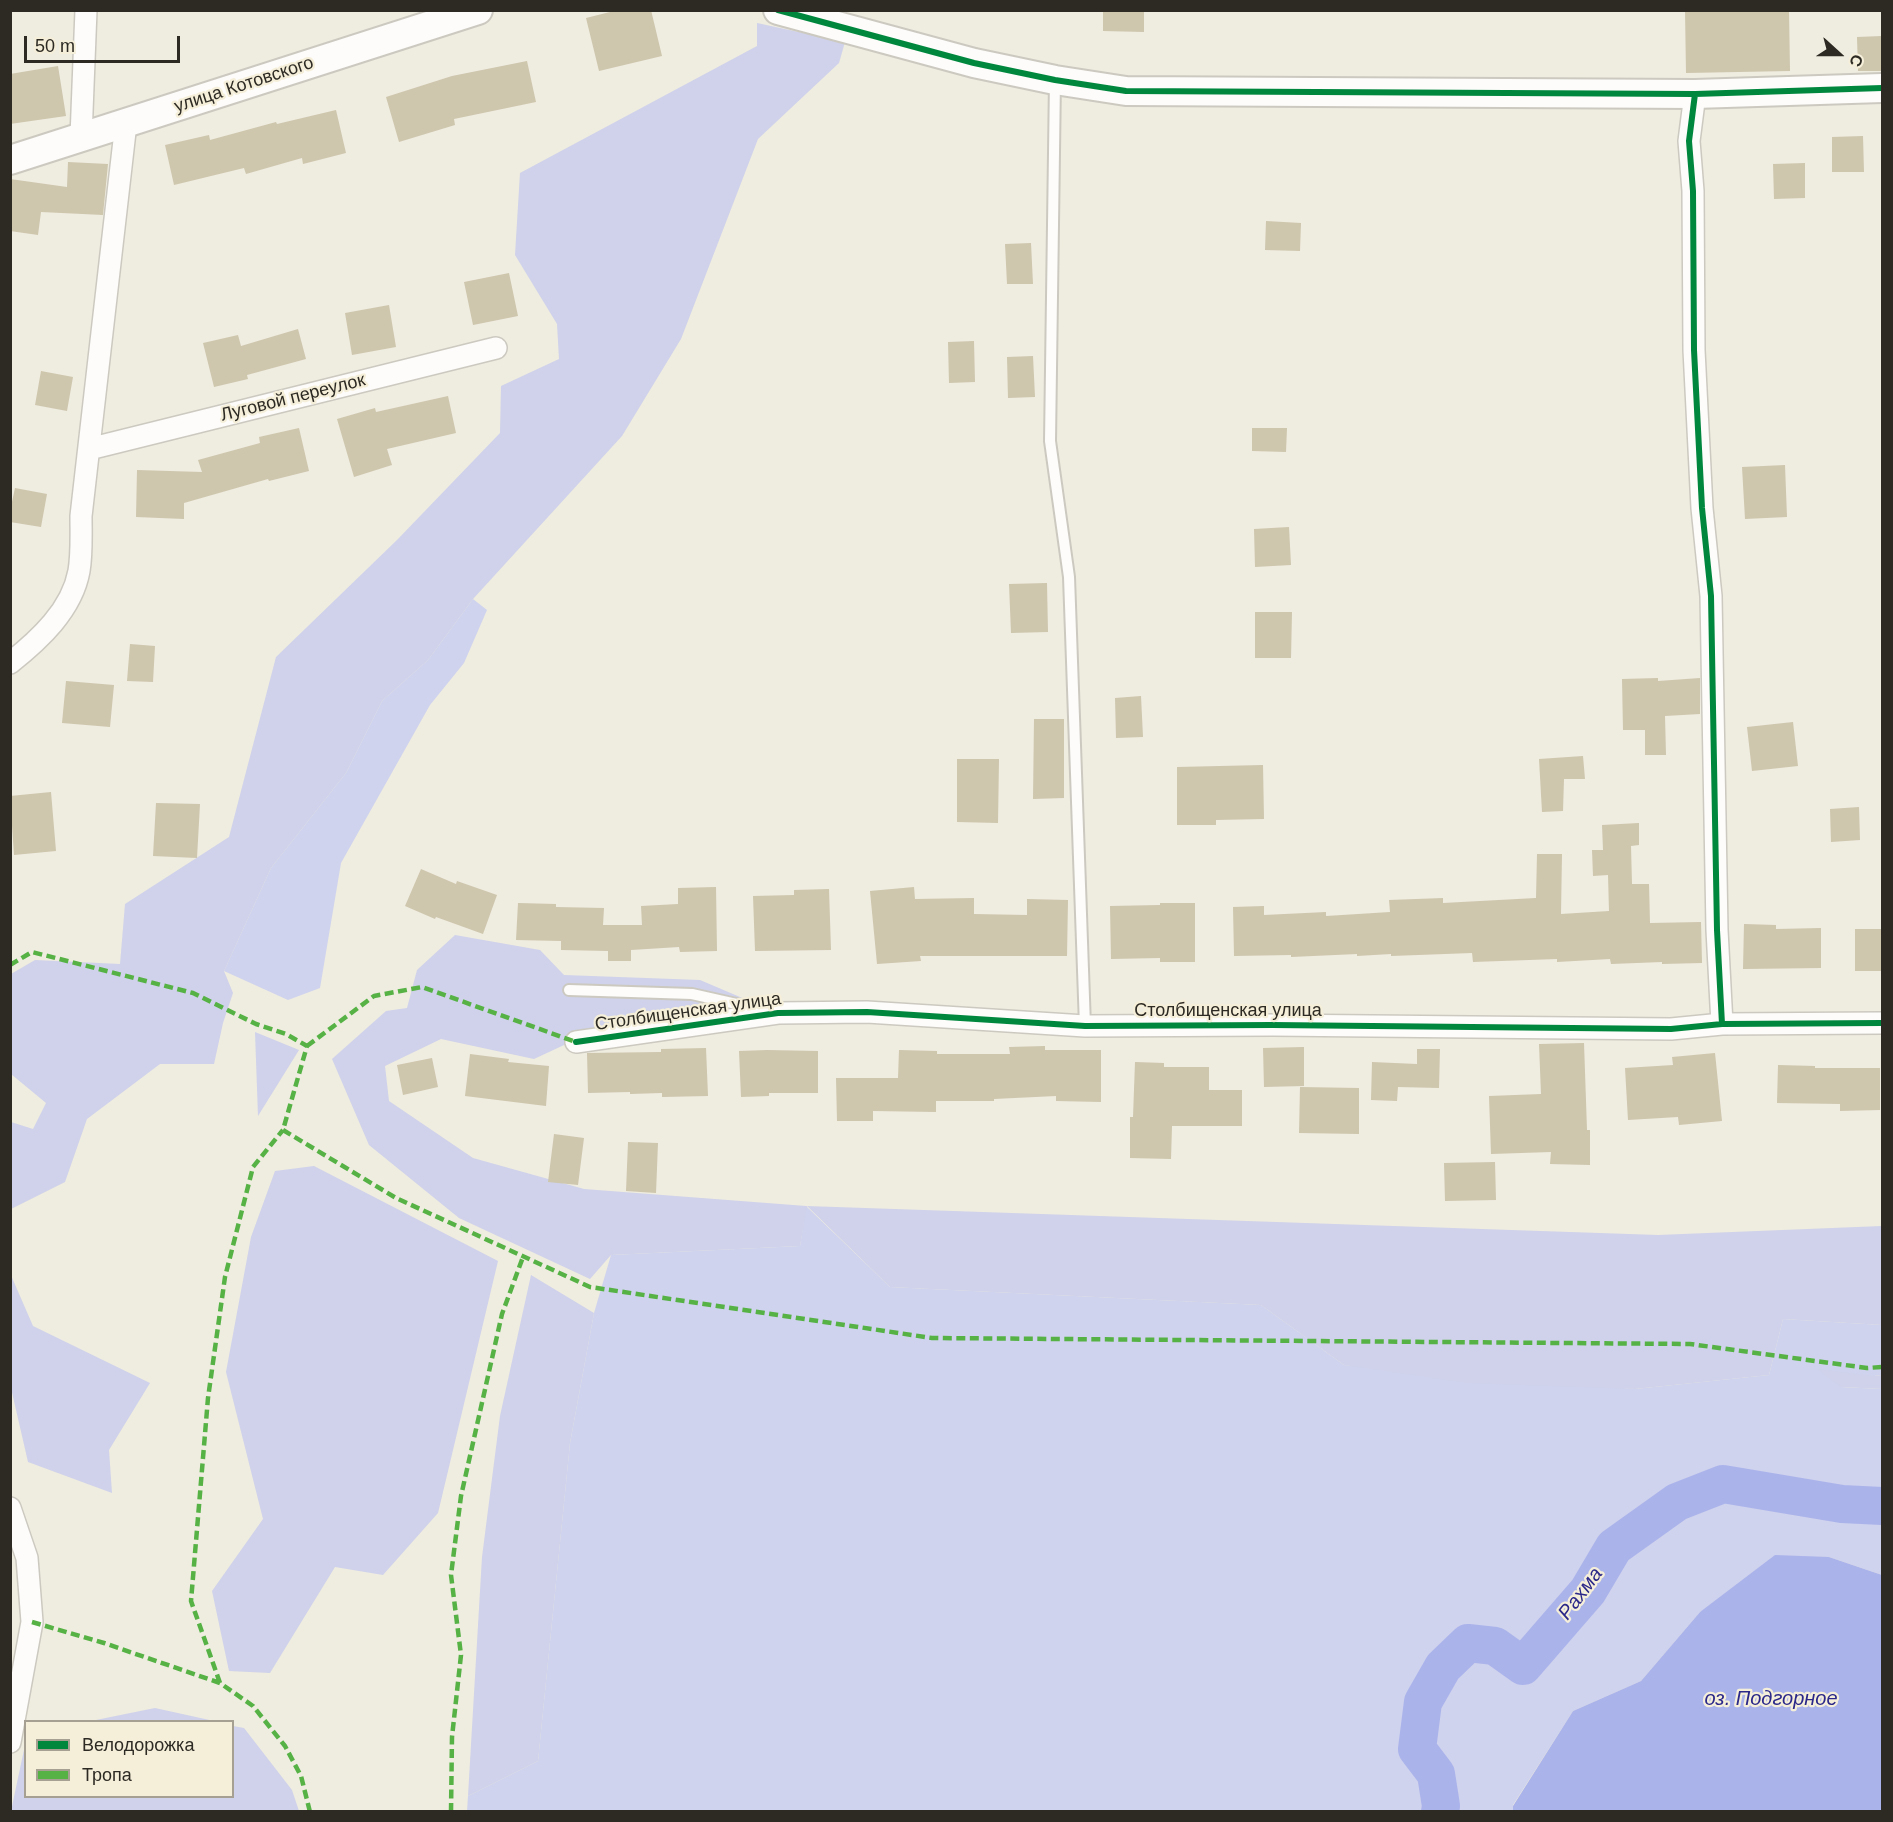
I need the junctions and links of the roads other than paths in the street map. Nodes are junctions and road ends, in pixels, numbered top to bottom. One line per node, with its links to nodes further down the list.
1 (86, 10): 8 (street)
2 (478, 10): 7 (street, улица Котовского)
3 (778, 10): 4 (street)
4 (1055, 80): 6 (street); 17 (lane)
5 (1882, 88): 6 (street)
6 (1695, 94): 16 (street)
7 (126, 123): 8 (street, улица Котовского); 11 (street)
8 (81, 137): 9 (street, улица Котовского)
9 (10, 160)
10 (496, 348): 11 (street, Луговой переулок)
11 (89, 448): 12 (street)
12 (10, 663)
13 (569, 990): 14 (lane)
14 (778, 1013): 17 (street, Столбищенская улица); 18 (street, Столбищенская улица)
15 (1882, 1023): 16 (street, Столбищенская улица)
16 (1722, 1024): 17 (street, Столбищенская улица)
17 (1085, 1026)
18 (576, 1042)
19 (10, 1508): 20 (street)
20 (10, 1742)

